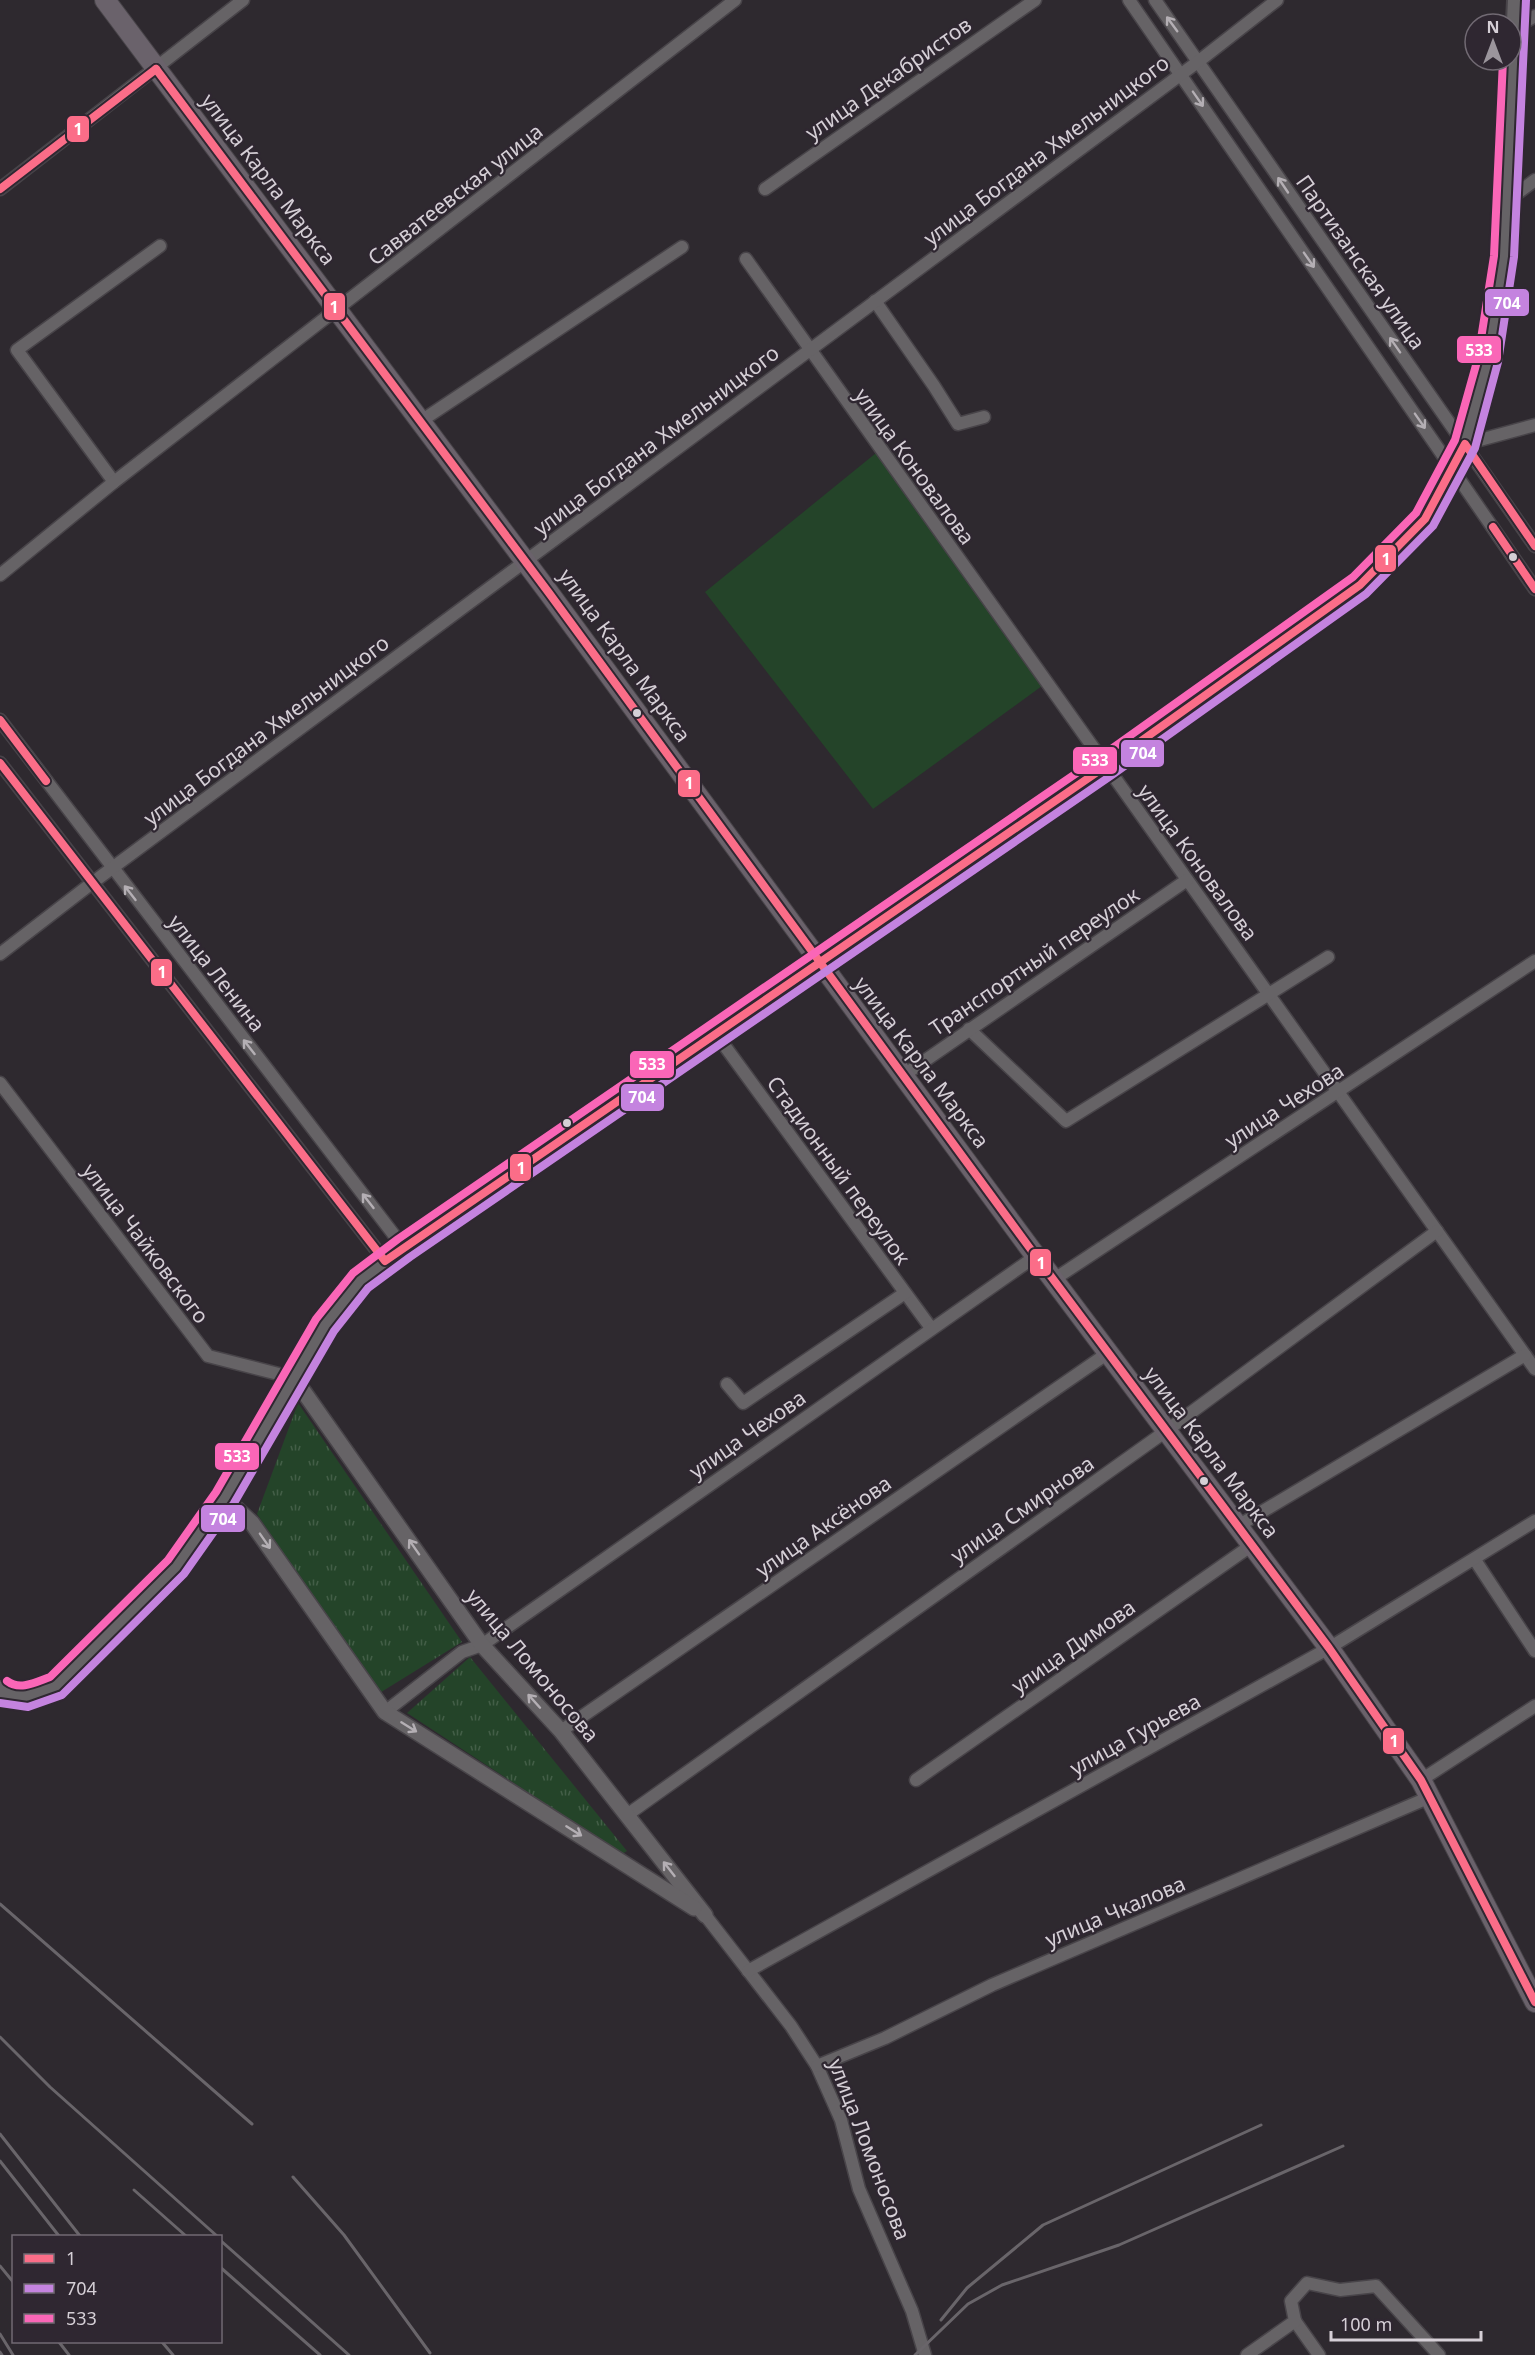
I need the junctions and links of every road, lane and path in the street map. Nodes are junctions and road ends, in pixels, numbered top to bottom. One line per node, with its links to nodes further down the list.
1 (105, 0): 9 (highway, улица Карла Маркса)
2 (243, 0): 9 (street)
3 (735, 0): 20 (street, Савватеевская улица)
4 (1035, 0): 14 (street, улица Декабристов)
5 (1128, 0): 11 (street, Партизанская улица)
6 (1155, 0): 8 (street, Партизанская улица, one-way to 6)
7 (1277, 0): 8 (street, улица Богдана Хмельницкого)
8 (1198, 61): 11 (street, улица Богдана Хмельницкого); 25 (street, Партизанская улица, one-way to 8)
9 (156, 69): 13 (street); 20 (highway, улица Карла Маркса)
10 (1512, 72): 15 (main road)
11 (1181, 74): 19 (street, улица Богдана Хмельницкого); 26 (street, Партизанская улица, one-way to 26)
12 (1535, 180): 15 (street)
13 (0, 189)
14 (765, 189)
15 (1507, 201): 25 (main road)
16 (160, 246): 27 (street)
17 (682, 247): 23 (street)
18 (746, 259): 21 (street, улица Коновалова)
19 (876, 301): 21 (street, улица Богдана Хмельницкого); 22 (street)
20 (337, 310): 23 (highway, улица Карла Маркса); 27 (street, Савватеевская улица)
21 (809, 351): 29 (street, улица Богдана Хмельницкого); 34 (street, улица Коновалова)
22 (984, 417)
23 (421, 421): 29 (highway, улица Карла Маркса)
24 (1535, 425): 25 (street)
25 (1465, 444): 26 (main road); 28 (street, Партизанская улица)
26 (1452, 468): 31 (street, Партизанская улица); 34 (main road)
27 (114, 482): 30 (street, Савватеевская улица)
28 (1535, 546)
29 (525, 561): 35 (street, улица Богдана Хмельницкого); 41 (highway, улица Карла Маркса)
30 (0, 575)
31 (1535, 589)
32 (0, 720): 35 (street, улица Ленина)
33 (0, 763): 37 (street, улица Ленина)
34 (1106, 766): 36 (street, улица Коновалова); 41 (main road)
35 (112, 868): 37 (street, улица Богдана Хмельницкого); 49 (street, улица Ленина, one-way to 35)
36 (1187, 880): 42 (street, улица Коновалова); 43 (street, Транспортный переулок)
37 (92, 883): 38 (street, улица Богдана Хмельницкого); 51 (street, улица Ленина)
38 (0, 954)
39 (1328, 957): 42 (street)
40 (1535, 961): 47 (street, улица Чехова)
41 (820, 963): 44 (street); 45 (highway, улица Карла Маркса)
42 (1269, 995): 43 (street); 47 (street, улица Коновалова)
43 (969, 1029): 45 (street, Транспортный переулок)
44 (716, 1034): 49 (street); 53 (street, Стадионный переулок)
45 (904, 1075): 50 (highway, улица Карла Маркса)
46 (0, 1083): 58 (street, улица Чайковского)
47 (1338, 1093): 48 (street, улица Коновалова); 52 (street, улица Чехова)
48 (1437, 1231): 56 (street, улица Коновалова); 60 (street, улица Смирнова)
49 (404, 1248): 51 (street)
50 (1036, 1256): 52 (highway, улица Карла Маркса); 54 (street, улица Чехова)
51 (385, 1261): 58 (street)
52 (1053, 1280): 55 (highway, улица Карла Маркса)
53 (905, 1293): 54 (street, Стадионный переулок); 59 (street, улица Чехова)
54 (931, 1328): 66 (street, улица Чехова)
55 (1108, 1353): 60 (highway, улица Карла Маркса); 72 (street, улица Аксёнова)
56 (1525, 1355): 57 (street, улица Коновалова); 63 (street)
57 (1535, 1369)
58 (294, 1378): 61 (street); 66 (street, улица Ломоносова, one-way to 58)
59 (727, 1384)
60 (1166, 1431): 63 (highway, улица Карла Маркса); 75 (street, улица Смирнова)
61 (225, 1498): 69 (street); 71 (street, улица Ломоносова, one-way to 71)
62 (1535, 1521): 65 (street, улица Гурьева)
63 (1238, 1526): 64 (highway, улица Карла Маркса)
64 (1252, 1545): 67 (highway, улица Карла Маркса); 73 (street, улица Димова)
65 (1475, 1560): 67 (street, улица Гурьева); 68 (street)
66 (482, 1645): 71 (street, улица Чехова); 72 (street, улица Ломоносова, one-way to 66)
67 (1329, 1648): 74 (highway, улица Карла Маркса); 77 (street, улица Гурьева)
68 (1535, 1651)
69 (0, 1689)
70 (1535, 1706): 74 (street, улица Чкалова)
71 (385, 1712): 76 (street, улица Ломоносова, one-way to 76)
72 (561, 1731): 75 (street, улица Ломоносова)
73 (916, 1780)
74 (1426, 1789): 78 (highway, улица Карла Маркса); 79 (street, улица Чкалова)
75 (627, 1815): 76 (street, улица Ломоносова, one-way to 75)
76 (705, 1915): 77 (street, улица Ломоносова)
77 (748, 1971): 79 (street, улица Ломоносова)
78 (1535, 2002)
79 (817, 2066): 81 (street, улица Ломоносова)
80 (1295, 2321): 82 (street); 83 (street); 84 (street)
81 (926, 2355)
82 (1247, 2355)
83 (1319, 2355)
84 (1439, 2355)

